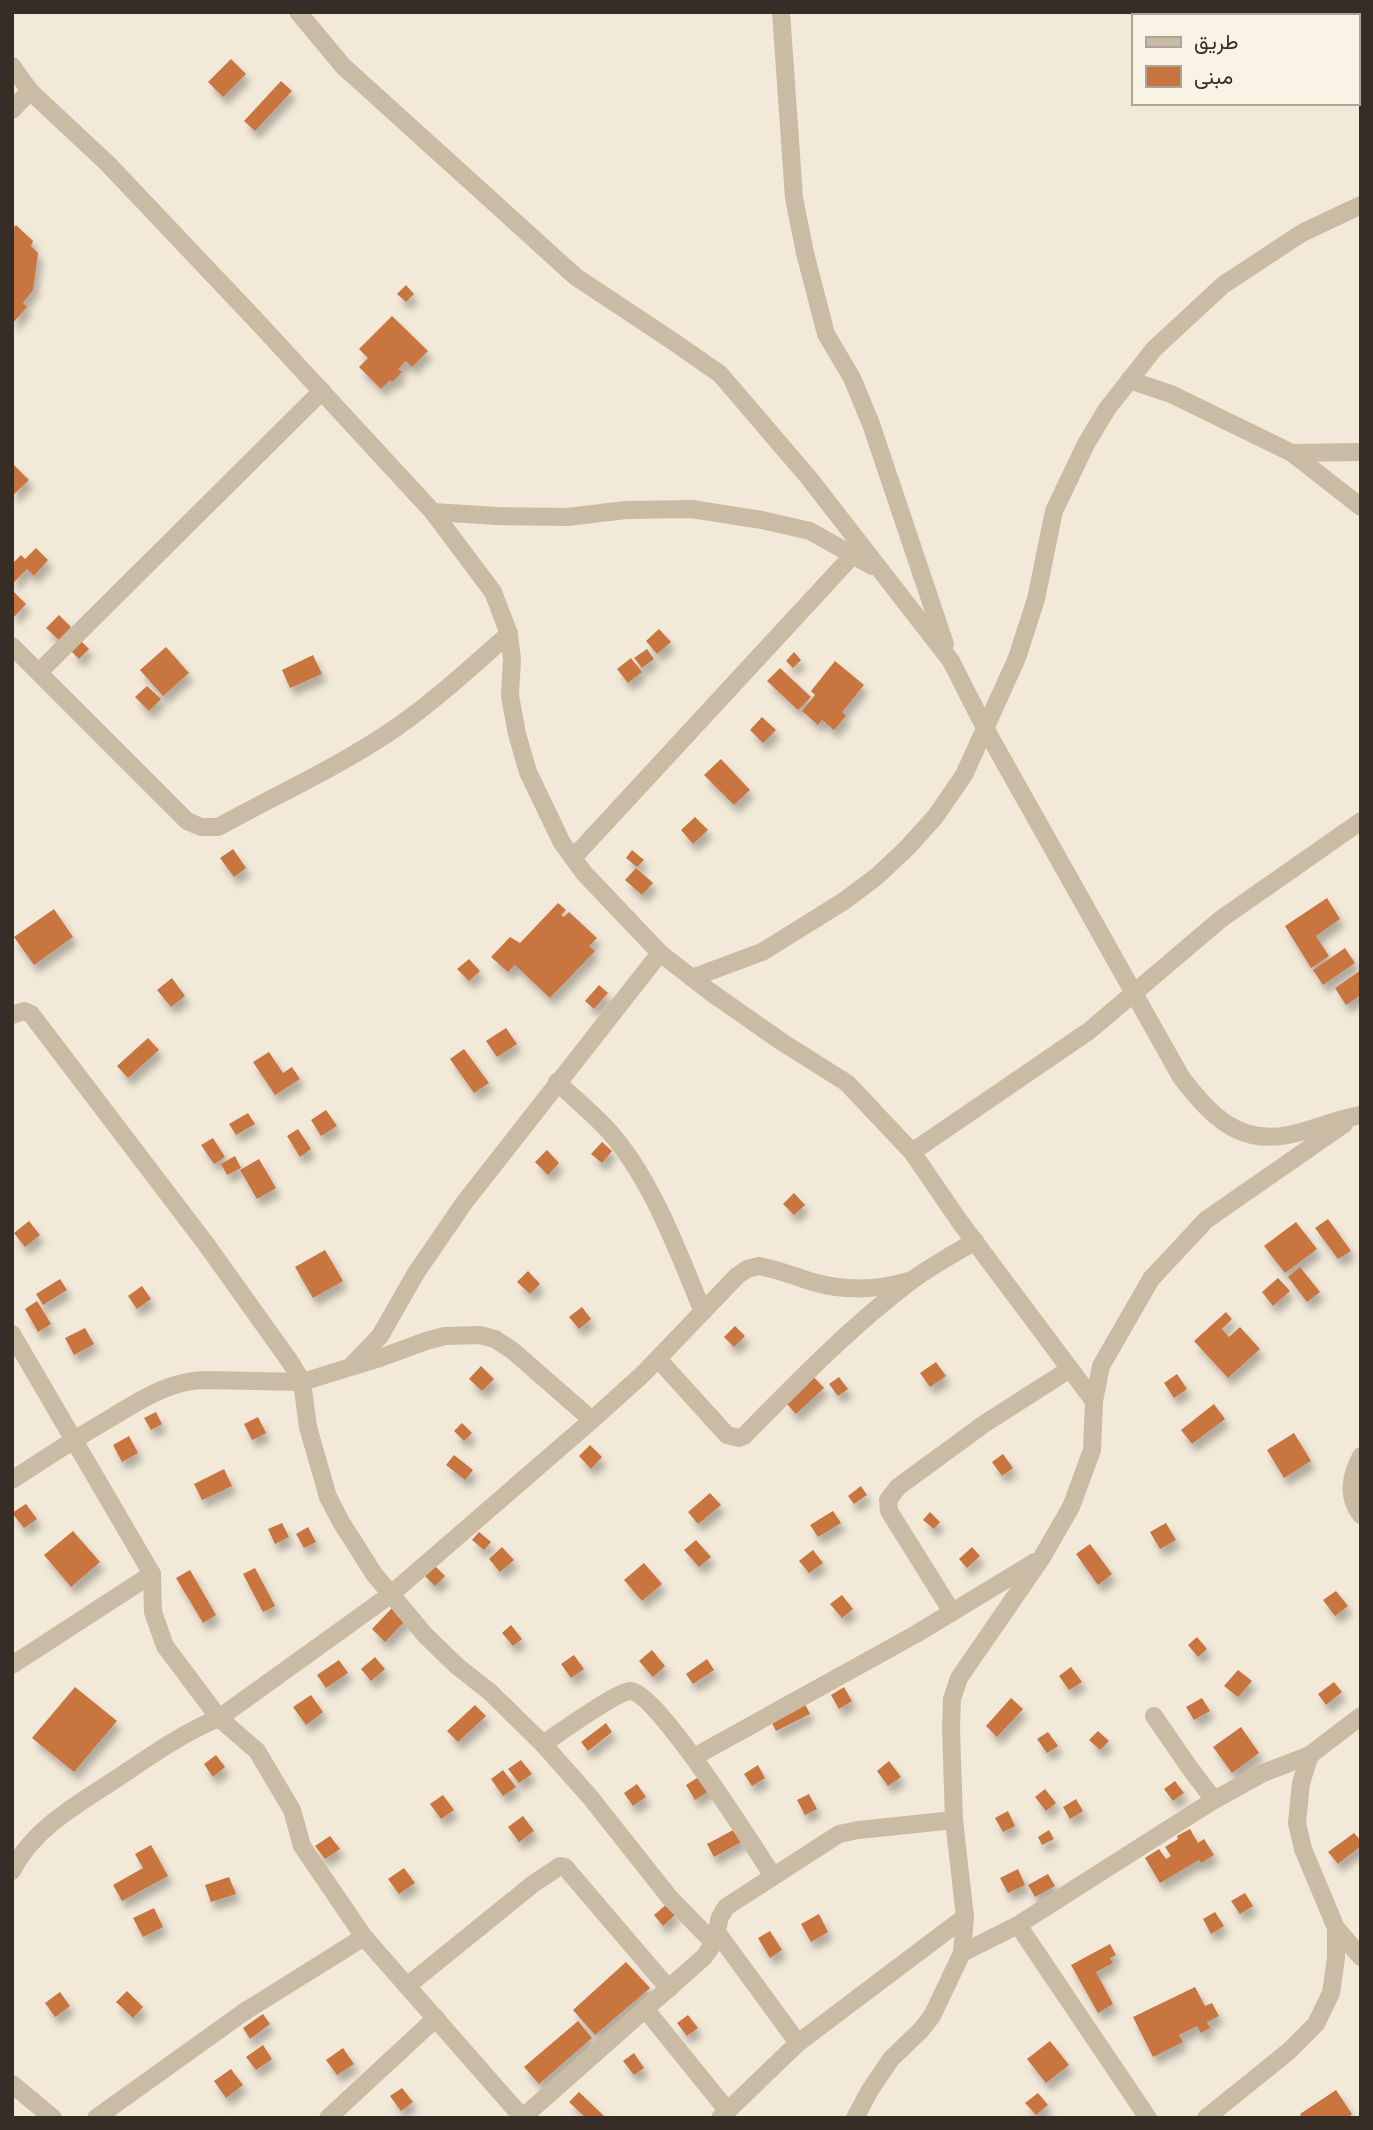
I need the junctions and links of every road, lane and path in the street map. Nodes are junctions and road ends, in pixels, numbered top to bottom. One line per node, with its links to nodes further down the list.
1 (298, 12): 14 (street)
2 (781, 12): 17 (street)
3 (12, 66): 4 (street)
4 (30, 91): 5 (street); 8 (street)
5 (12, 110)
6 (1361, 205): 7 (street)
7 (1129, 380): 10 (street); 19 (street)
8 (322, 391): 12 (street); 18 (street)
9 (1361, 452): 10 (street)
10 (1292, 453): 11 (street)
11 (1361, 507)
12 (433, 512): 13 (street); 15 (street)
13 (853, 555): 14 (street); 21 (street)
14 (880, 571): 17 (street)
15 (509, 634): 18 (street); 21 (street)
16 (12, 646): 18 (street)
17 (951, 661): 19 (street)
18 (40, 672)
19 (985, 728): 23 (street); 24 (street)
20 (1361, 821): 24 (street)
21 (573, 859): 22 (street)
22 (660, 953): 23 (street); 26 (street)
23 (692, 978): 28 (street)
24 (1134, 993): 27 (street); 28 (street)
25 (12, 1015): 36 (street)
26 (556, 1082): 31 (street); 34 (street)
27 (1359, 1114): 37 (street)
28 (912, 1152): 29 (street)
29 (975, 1241): 30 (street); 35 (street)
30 (912, 1280): 31 (street); 33 (street)
31 (703, 1312): 33 (street)
32 (12, 1334): 39 (street)
33 (658, 1359): 38 (street)
34 (349, 1368): 36 (street); 38 (street)
35 (1070, 1369): 37 (street); 46 (street)
36 (302, 1382): 39 (street); 45 (street)
37 (1094, 1401): 43 (street)
38 (592, 1420): 45 (street)
39 (74, 1439): 41 (street); 44 (street)
40 (1361, 1456): 42 (street)
41 (12, 1480)
42 (1361, 1515)
43 (1041, 1559): 46 (street); 55 (street)
44 (152, 1574): 47 (street); 50 (street)
45 (390, 1595): 50 (street); 51 (street)
46 (952, 1612): 53 (street)
47 (12, 1665)
48 (1154, 1716): 54 (street)
49 (1361, 1716): 52 (street)
50 (219, 1718): 56 (street); 61 (street)
51 (542, 1744): 53 (street); 62 (street)
52 (1310, 1755): 54 (street); 60 (street)
53 (694, 1757): 57 (street)
54 (1214, 1800): 59 (street)
55 (954, 1820): 57 (street); 58 (street)
56 (12, 1871)
57 (774, 1876): 62 (street)
58 (965, 1917): 64 (street); 69 (street)
59 (1017, 1926): 64 (street); 78 (street)
60 (1336, 1927): 63 (street); 71 (street)
61 (364, 1937): 65 (street); 74 (street)
62 (715, 1937): 66 (street); 69 (street)
63 (1360, 1953)
64 (962, 1954): 77 (street)
65 (407, 1986): 66 (street); 68 (street)
66 (669, 1989): 67 (street)
67 (646, 2010): 72 (street); 76 (street)
68 (436, 2018): 75 (street); 76 (street)
69 (798, 2043): 72 (street)
70 (12, 2084): 73 (street)
71 (1225, 2112): 79 (street)
72 (723, 2114)
73 (53, 2118)
74 (96, 2118)
75 (328, 2118)
76 (522, 2118)
77 (855, 2118)
78 (1148, 2118)
79 (1206, 2118)

